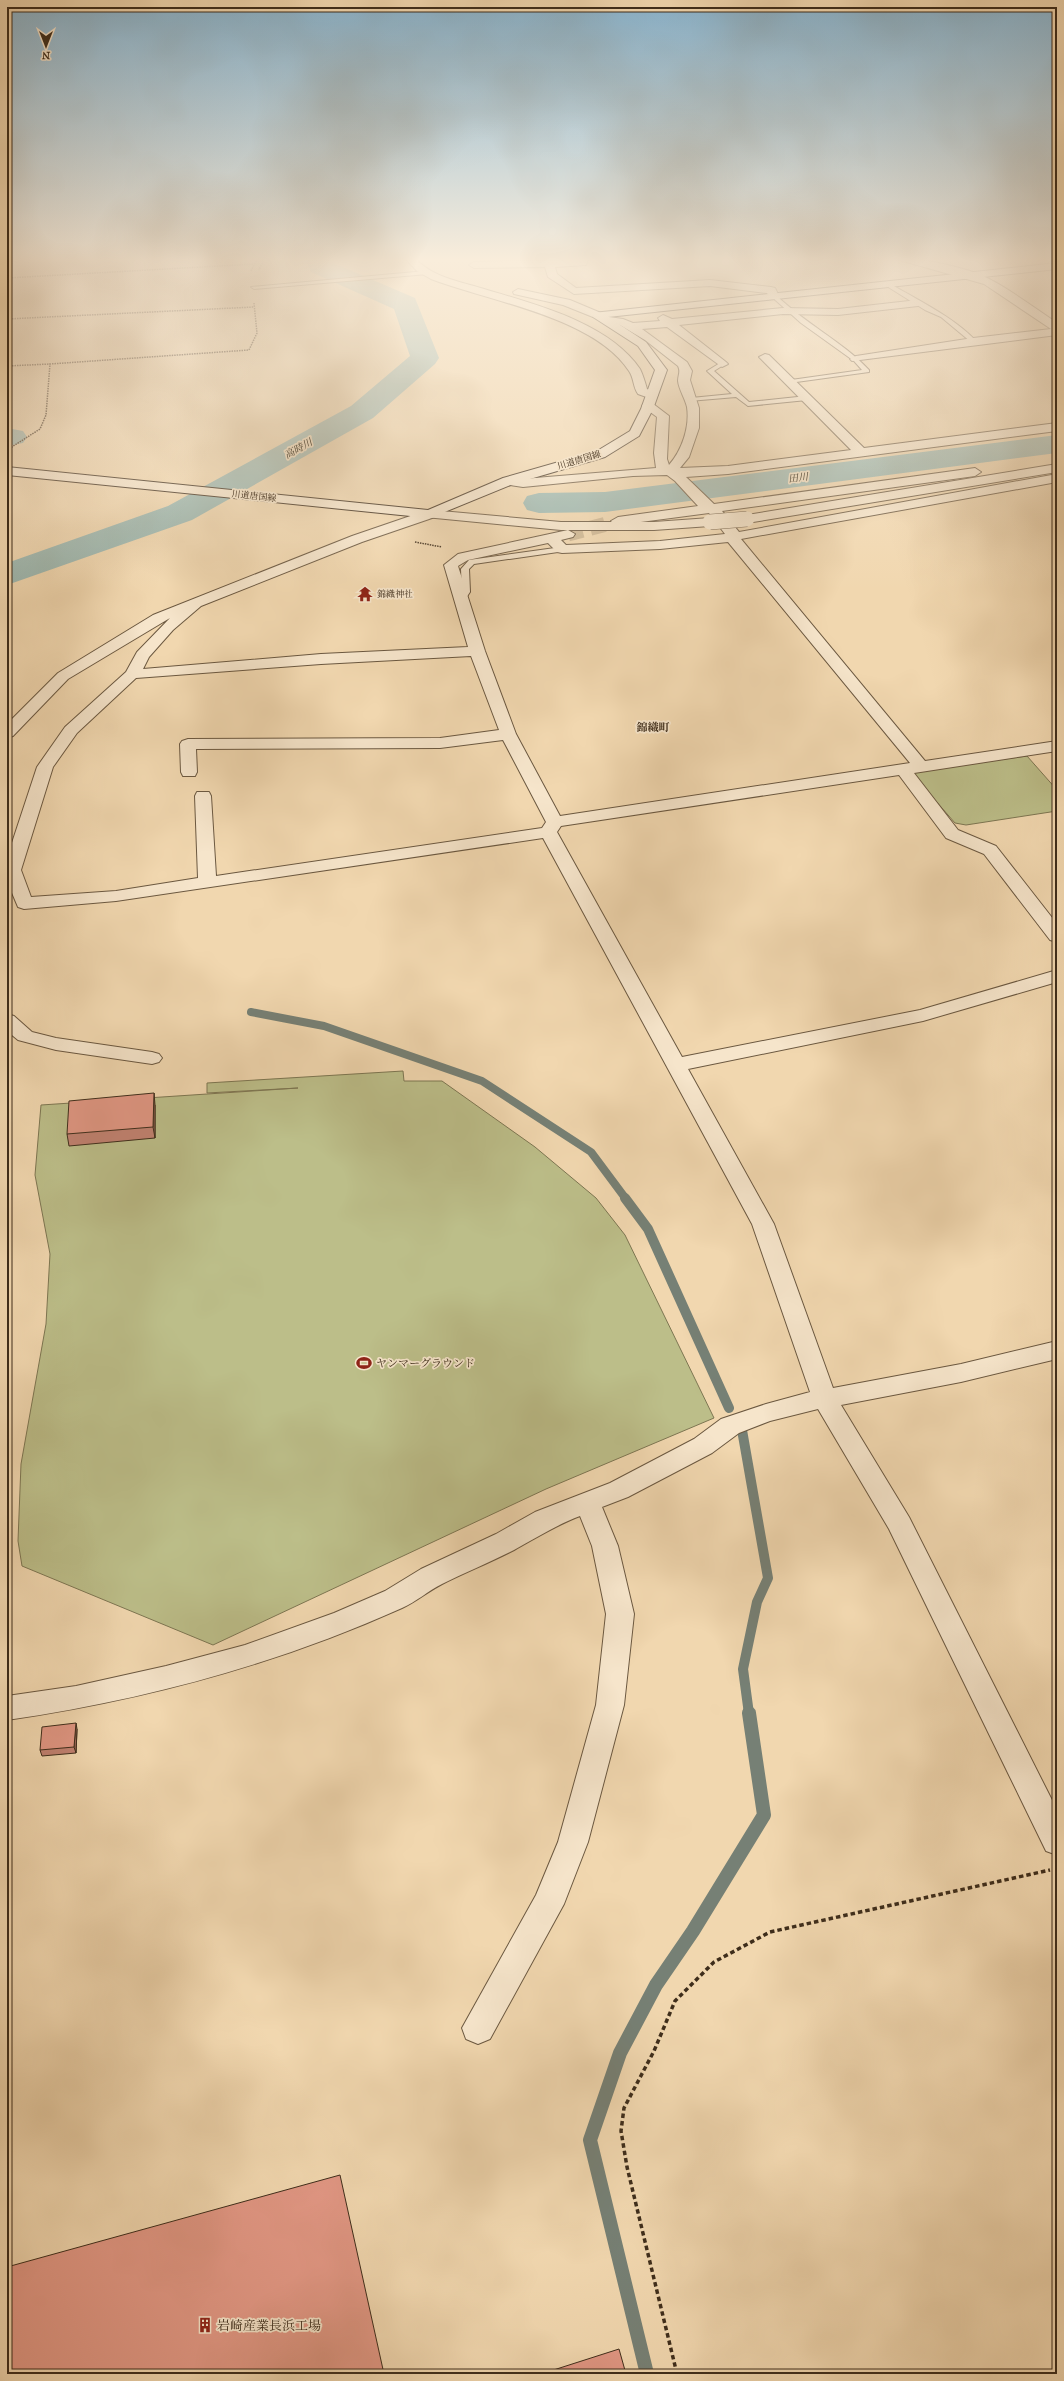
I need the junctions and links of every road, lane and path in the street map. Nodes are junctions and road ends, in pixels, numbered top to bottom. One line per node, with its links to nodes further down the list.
1 (50, 368): 15 (path)
2 (632, 368): 11 (street)
3 (660, 368): 11 (street, 川道唐国線)
4 (685, 368): 12 (street)
5 (715, 368): 9 (lane)
6 (777, 368): 8 (street)
7 (864, 368): 8 (lane)
8 (791, 382): 10 (street)
9 (738, 395): 10 (lane); 12 (lane)
10 (807, 398): 16 (street)
11 (650, 400): 20 (street); 23 (street, 川道唐国線)
12 (691, 400): 20 (street)
13 (1057, 427): 14 (street)
14 (939, 444): 16 (street); 19 (street)
15 (7, 450)
16 (862, 453): 20 (street)
17 (1057, 468): 22 (street)
18 (7, 471): 26 (street, 川道唐国線)
19 (974, 471): 22 (street); 25 (street)
20 (675, 474): 23 (street); 25 (street)
21 (1057, 478): 24 (street)
22 (988, 480): 24 (street); 25 (street, bridge)
23 (508, 481): 26 (street, 川道唐国線)
24 (1001, 488): 28 (street)
25 (709, 512): 26 (street); 27 (street); 28 (street)
26 (430, 514): 29 (street)
27 (618, 521)
28 (732, 537): 30 (street); 35 (street)
29 (196, 603): 31 (street); 32 (street)
30 (477, 651): 31 (street); 33 (street)
31 (132, 674): 40 (street)
32 (7, 733)
33 (508, 734): 37 (street); 39 (street)
34 (1057, 746): 35 (street)
35 (920, 766): 36 (street)
36 (902, 769): 39 (street); 41 (street)
37 (189, 772)
38 (203, 796): 40 (street)
39 (552, 827): 40 (street); 45 (street)
40 (207, 882)
41 (1057, 936)
42 (1057, 976): 45 (street)
43 (7, 1020): 44 (street)
44 (152, 1058)
45 (674, 1065): 47 (street)
46 (1057, 1350): 47 (street)
47 (825, 1400): 48 (street); 50 (street)
48 (587, 1502): 49 (street); 52 (street)
49 (7, 1708)
50 (1057, 1841)
51 (1057, 1868): 53 (path)
52 (478, 2028)
53 (677, 2374)

